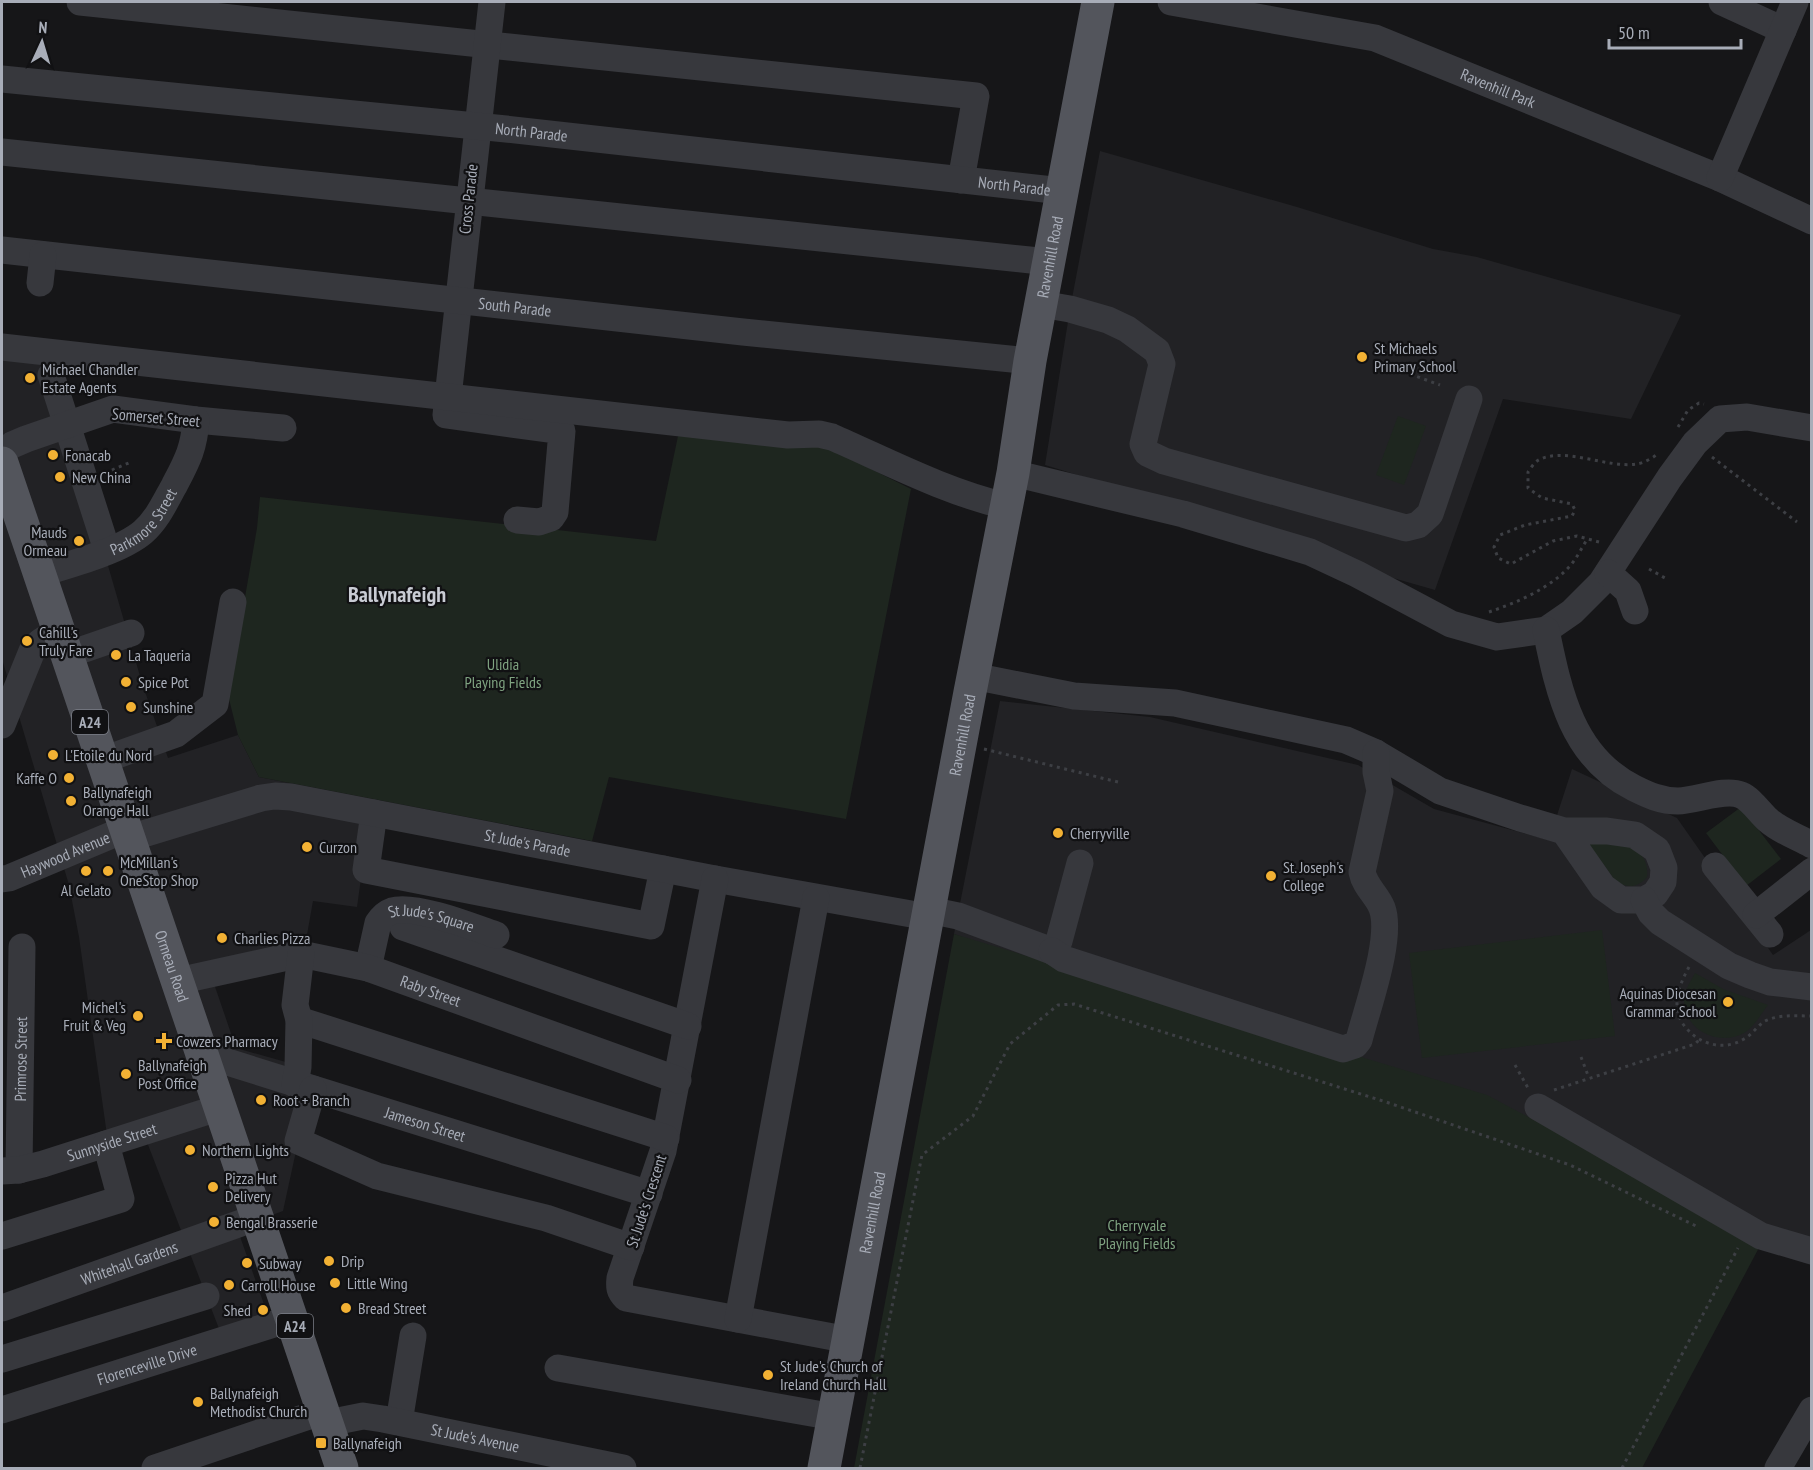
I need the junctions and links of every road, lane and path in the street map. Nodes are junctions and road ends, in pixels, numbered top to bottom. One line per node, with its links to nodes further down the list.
1 (80, 2): 8 (street)
2 (492, 2): 8 (street, Cross Parade)
3 (1098, 2): 14 (main road, Ravenhill Road)
4 (1171, 2): 12 (street, Ravenhill Park)
5 (1722, 2): 7 (street)
6 (1795, 2): 7 (street)
7 (1783, 30): 12 (street)
8 (486, 45): 10 (street, Cross Parade); 13 (street)
9 (2, 79): 10 (street, North Parade)
10 (477, 126): 13 (street, North Parade); 15 (street, Cross Parade)
11 (2, 152): 15 (street)
12 (1720, 178): 16 (street, Ravenhill Park)
13 (961, 180): 14 (street, North Parade)
14 (1062, 191): 19 (main road, Ravenhill Road)
15 (468, 201): 19 (street); 21 (street, Cross Parade)
16 (1812, 221)
17 (2, 250): 18 (street, South Parade)
18 (43, 255): 20 (street); 21 (street, South Parade)
19 (1049, 262): 22 (main road, Ravenhill Road)
20 (40, 283)
21 (458, 300): 24 (street, South Parade); 28 (street, Cross Parade)
22 (1041, 304): 24 (main road, Ravenhill Road); 27 (street)
23 (2, 347): 28 (street)
24 (1030, 361): 39 (main road, Ravenhill Road)
25 (1396, 369): 27 (path)
26 (51, 375): 31 (street)
27 (1461, 395)
28 (448, 396): 41 (street); 42 (street)
29 (1720, 419): 33 (street); 34 (street); 34 (path)
30 (196, 420): 31 (street, Somerset Street); 32 (street, Somerset Street); 46 (street, Parkmore Street)
31 (67, 424): 36 (street, Somerset Street); 40 (street)
32 (283, 428)
33 (1812, 428)
34 (1685, 438): 43 (path); 48 (street)
35 (1664, 447): 44 (path)
36 (2, 452)
37 (131, 462): 40 (path)
38 (2, 463): 49 (main road, Ormeau Road / A24)
39 (1013, 473): 41 (main road, Ravenhill Road); 54 (street)
40 (84, 480): 46 (street)
41 (1006, 506): 57 (main road, Ravenhill Road)
42 (517, 520)
43 (1797, 522)
44 (1588, 538): 45 (path); 53 (path)
45 (1599, 542)
46 (107, 550): 49 (street, Parkmore Street)
47 (1649, 569): 50 (path)
48 (1608, 573): 52 (street); 54 (street)
49 (39, 574): 56 (main road, Ormeau Road / A24)
50 (1665, 578)
51 (233, 602): 61 (street)
52 (1635, 611)
53 (1479, 612)
54 (1546, 630): 66 (street)
55 (131, 633): 56 (street)
56 (63, 645): 58 (street); 61 (main road, Ormeau Road / A24)
57 (973, 676): 60 (street); 76 (main road, Ravenhill Road)
58 (2, 725)
59 (979, 748): 62 (path)
60 (1376, 753): 64 (street); 80 (street, St Jude's Parade)
61 (103, 759): 65 (main road, Ormeau Road / A24)
62 (1122, 783)
63 (374, 813): 65 (street, St Jude's Parade); 69 (street, St Jude's Parade); 69 (street)
64 (1564, 831): 74 (street); 74 (street)
65 (128, 834): 71 (street, Haywood Avenue); 83 (main road, Ormeau Road / A24)
66 (1812, 845)
67 (1080, 863): 80 (street)
68 (1715, 866): 70 (street)
69 (663, 869): 72 (street, St Jude's Parade)
70 (1812, 871)
71 (2, 879)
72 (715, 879): 73 (street, St Jude's Parade); 88 (street, St Jude's Crescent)
73 (816, 898): 76 (street, St Jude's Parade); 111 (street)
74 (1644, 900): 79 (street)
75 (506, 910): 82 (street, St Jude's Square)
76 (928, 914): 80 (street, St Jude's Parade); 113 (main road, Ravenhill Road)
77 (403, 927): 88 (street)
78 (22, 947): 85 (street, Primrose Street)
79 (1700, 947): 84 (street); 89 (path)
80 (1052, 951)
81 (301, 954): 82 (street, Raby Street); 83 (street, Raby Street); 87 (street)
82 (368, 968): 94 (street, Raby Street)
83 (178, 981): 90 (main road, Ormeau Road / A24)
84 (1812, 987)
85 (11, 1010): 100 (street, Primrose Street)
86 (1812, 1016): 89 (path)
87 (299, 1020): 95 (street); 98 (street)
88 (688, 1026): 94 (street, St Jude's Crescent)
89 (1699, 1040): 93 (path)
90 (202, 1054): 95 (street, Jameson Street); 96 (main road, Ormeau Road / A24)
91 (1581, 1057): 93 (path)
92 (1515, 1065): 97 (path)
93 (1589, 1078): 97 (path)
94 (678, 1080): 98 (street, St Jude's Crescent)
95 (304, 1086): 101 (street, Jameson Street); 105 (street)
96 (221, 1107): 99 (street, Sunnyside Street); 102 (main road, Ormeau Road / A24)
97 (1538, 1107): 107 (street)
98 (666, 1138): 101 (street, St Jude's Crescent)
99 (106, 1144): 100 (street, Sunnyside Street); 104 (street)
100 (10, 1171)
101 (649, 1194): 105 (street, St Jude's Crescent)
102 (258, 1217): 109 (street, Whitehall Gardens); 110 (main road, Ormeau Road / A24)
103 (1697, 1226): 125 (path)
104 (2, 1236)
105 (631, 1247): 111 (street, St Jude's Crescent)
106 (1739, 1247): 126 (path)
107 (1812, 1251)
108 (206, 1296): 114 (street)
109 (2, 1308)
110 (293, 1318): 116 (street, Florenceville Drive); 118 (main road, Ormeau Road / A24)
111 (738, 1319): 113 (street, St Jude's Crescent)
112 (413, 1336): 120 (street)
113 (849, 1340): 119 (main road, Ravenhill Road)
114 (2, 1359)
115 (558, 1368): 119 (street)
116 (2, 1410)
117 (1812, 1410): 127 (street)
118 (326, 1417): 120 (street, St Jude's Avenue); 121 (street, St Jude's Avenue); 122 (main road, Ormeau Road / A24)
119 (834, 1417): 124 (main road, Ravenhill Road)
120 (399, 1422): 123 (street, St Jude's Avenue)
121 (155, 1468)
122 (342, 1468)
123 (623, 1468)
124 (824, 1468)
125 (861, 1468)
126 (1622, 1468)
127 (1778, 1468)

